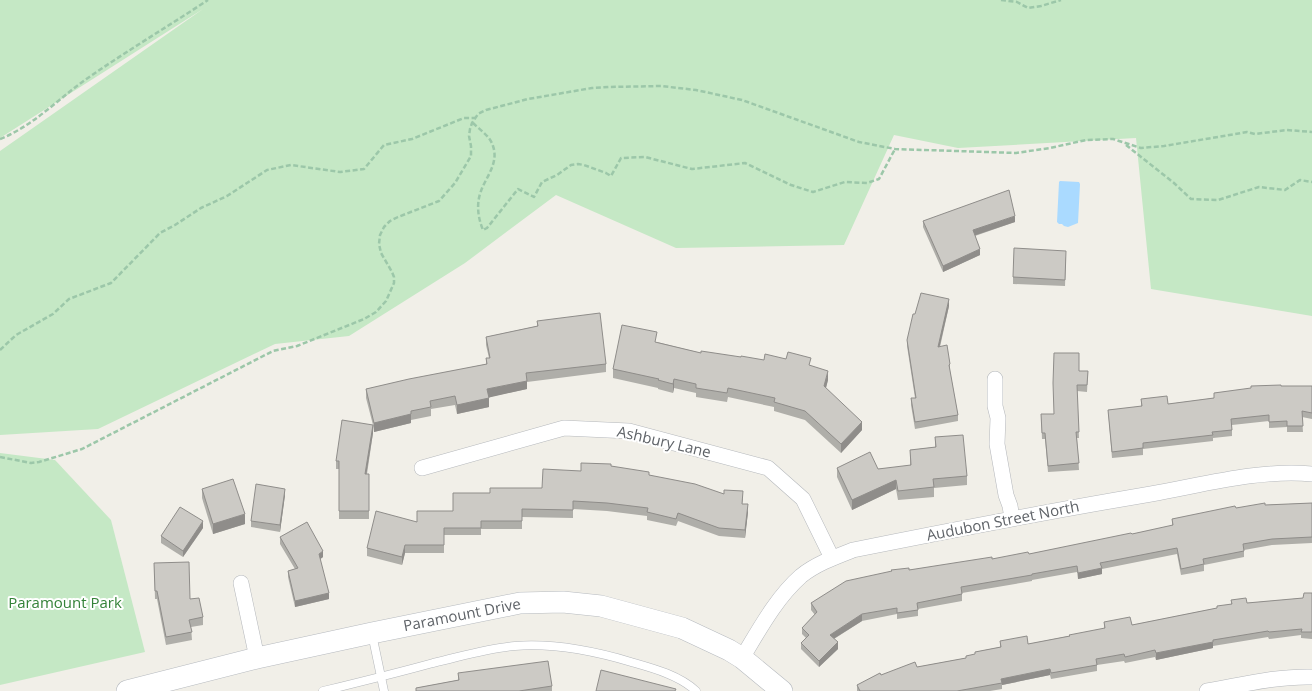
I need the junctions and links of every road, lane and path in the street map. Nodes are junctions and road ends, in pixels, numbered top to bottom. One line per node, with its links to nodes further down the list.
1 (208, 0): 7 (path)
2 (1001, 0): 3 (path)
3 (1061, 0)
4 (475, 118): 5 (path); 9 (path); 11 (path)
5 (472, 123): 9 (path); 13 (path)
6 (1312, 132): 8 (path)
7 (0, 139)
8 (1124, 142): 9 (path); 10 (path)
9 (895, 149)
10 (1312, 182)
11 (0, 350)
12 (996, 379): 16 (street)
13 (0, 458)
14 (422, 468): 17 (street, Ashbury Lane)
15 (1312, 474): 16 (street, Audubon Street North)
16 (1012, 518): 17 (street, Audubon Street North)
17 (832, 558): 21 (street, Audubon Street North)
18 (240, 583): 20 (street)
19 (372, 632): 20 (street, Paramount Drive); 21 (street, Paramount Drive); 22 (lane)
20 (257, 658): 24 (street, Paramount Drive)
21 (742, 658): 28 (street, Paramount Drive)
22 (381, 677): 25 (lane); 26 (lane); 27 (lane)
23 (1312, 677): 29 (street)
24 (127, 691)
25 (323, 691)
26 (384, 691)
27 (696, 691)
28 (782, 691)
29 (1207, 691)

